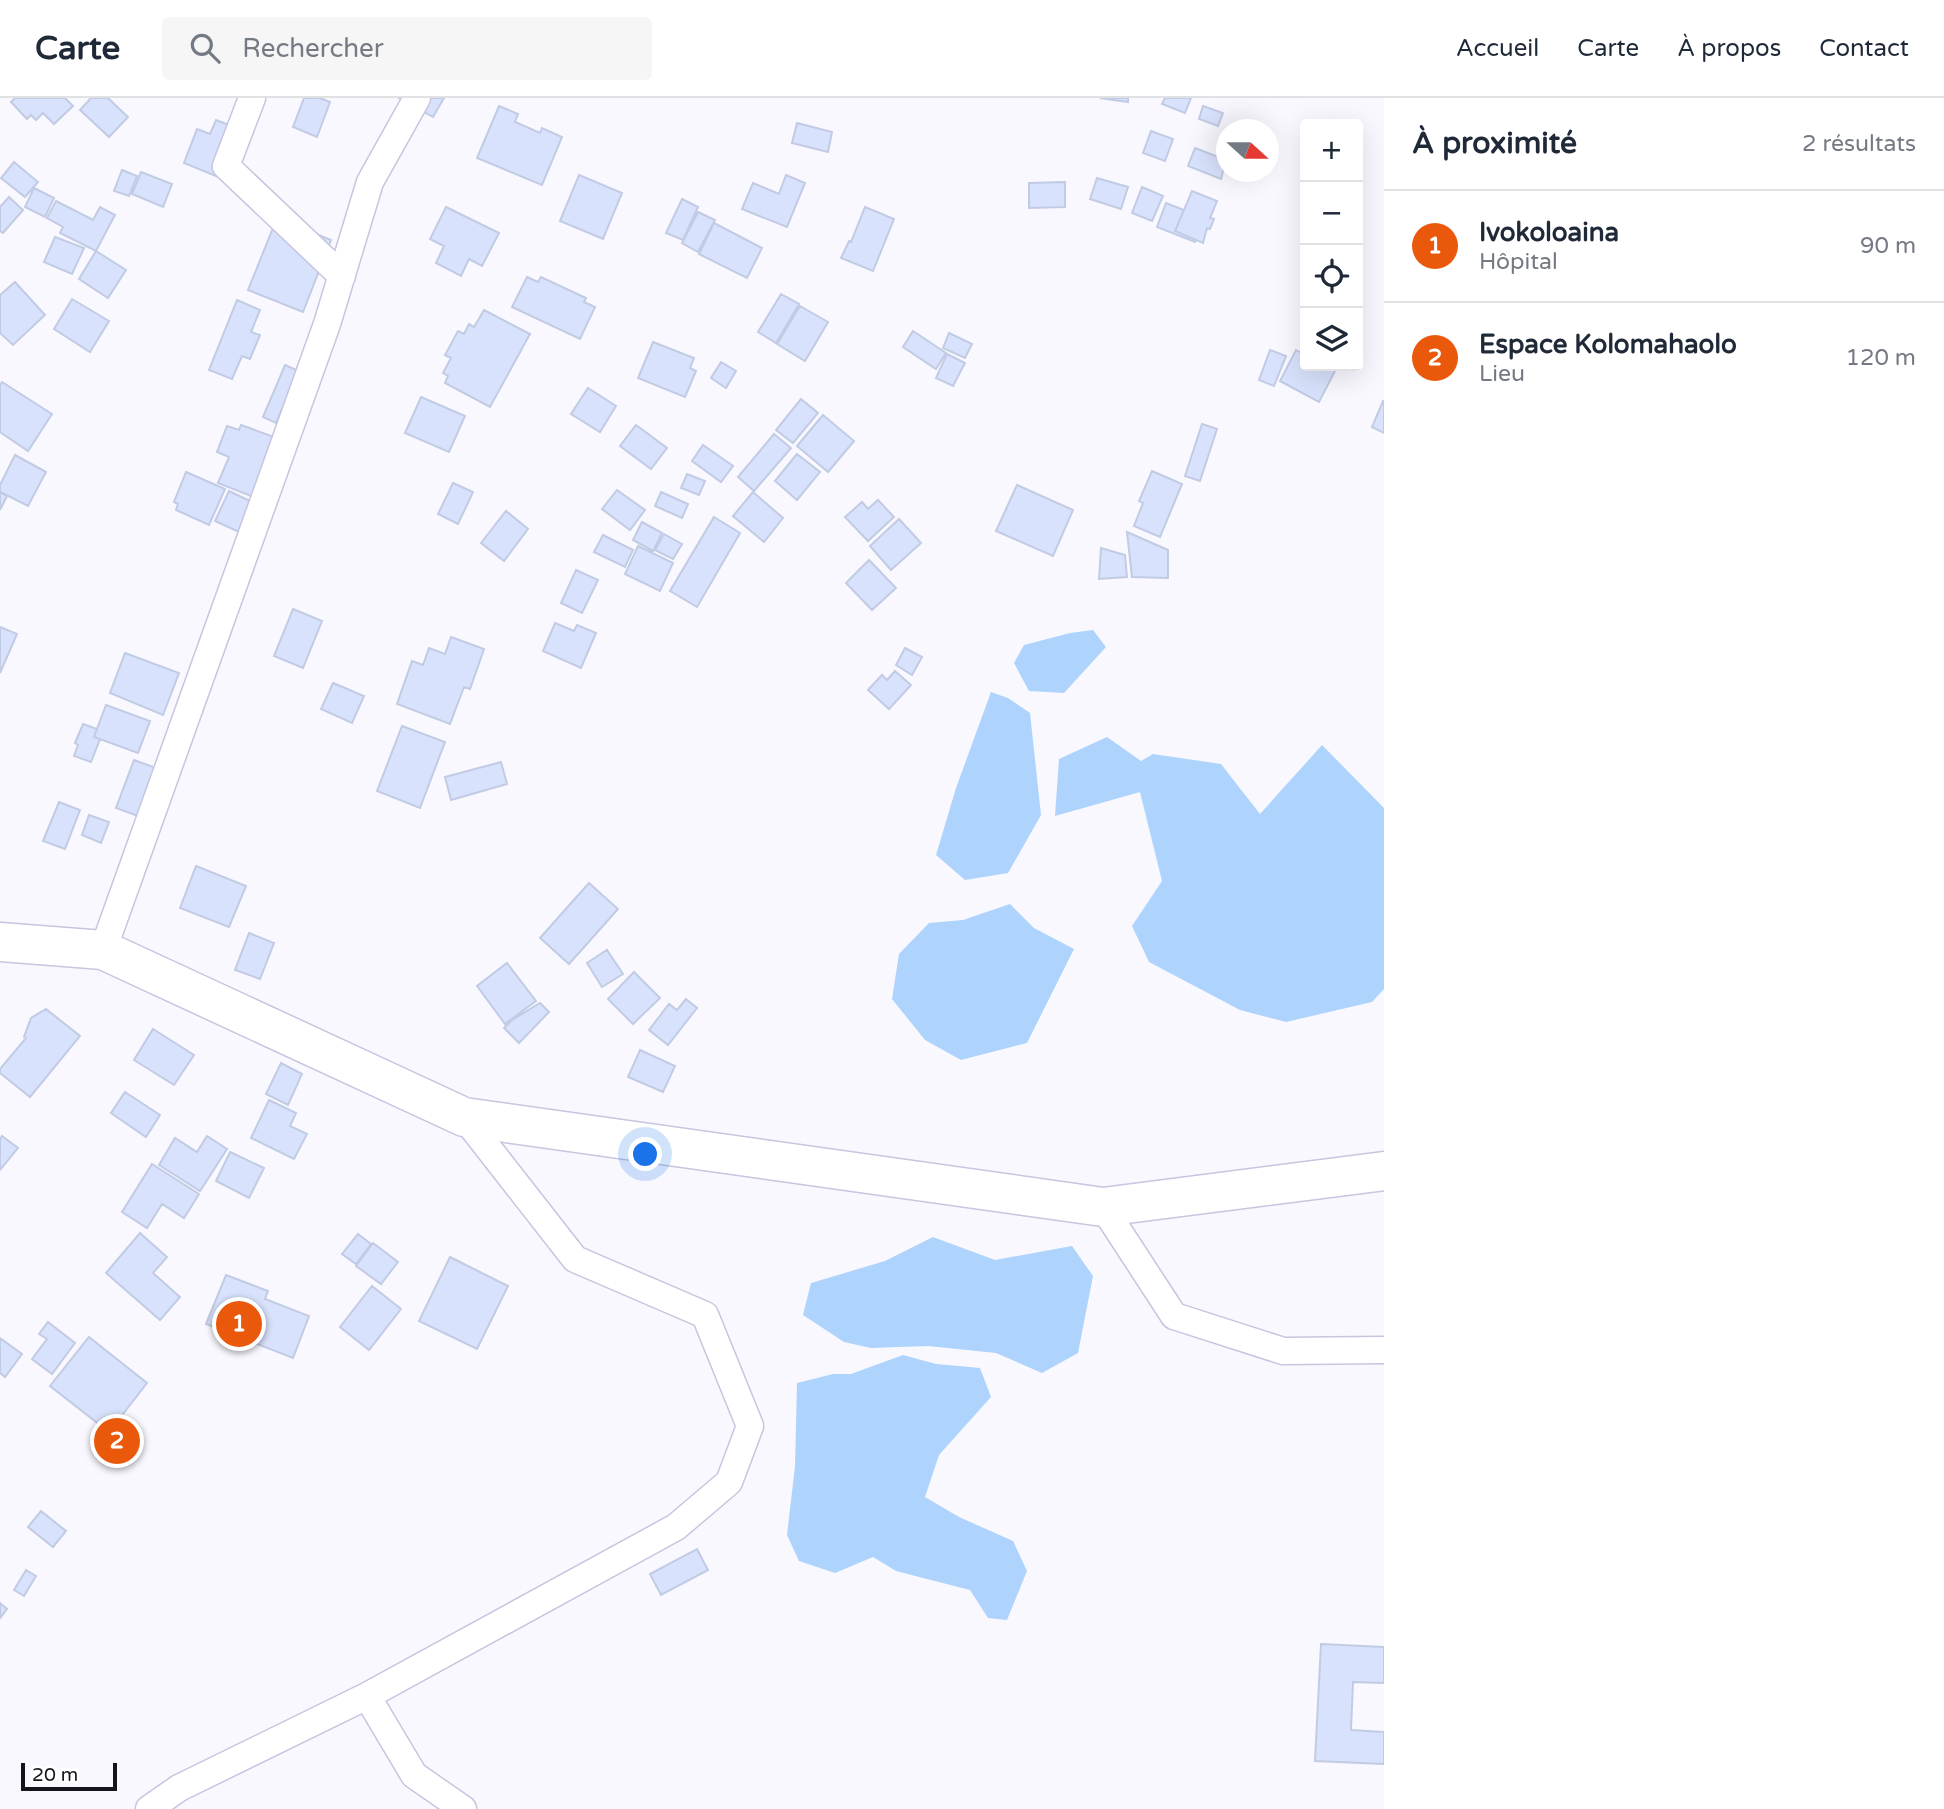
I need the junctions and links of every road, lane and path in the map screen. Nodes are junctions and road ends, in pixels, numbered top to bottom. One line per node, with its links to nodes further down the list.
1 (252, 98): 3 (street)
2 (417, 98): 3 (street)
3 (342, 276): 5 (street)
4 (0, 942): 5 (street)
5 (103, 950): 6 (street)
6 (464, 1117): 8 (street); 10 (street)
7 (1384, 1171): 8 (street)
8 (1102, 1207): 9 (street)
9 (1384, 1350)
10 (367, 1696): 11 (street); 12 (street)
11 (149, 1809)
12 (463, 1809)

